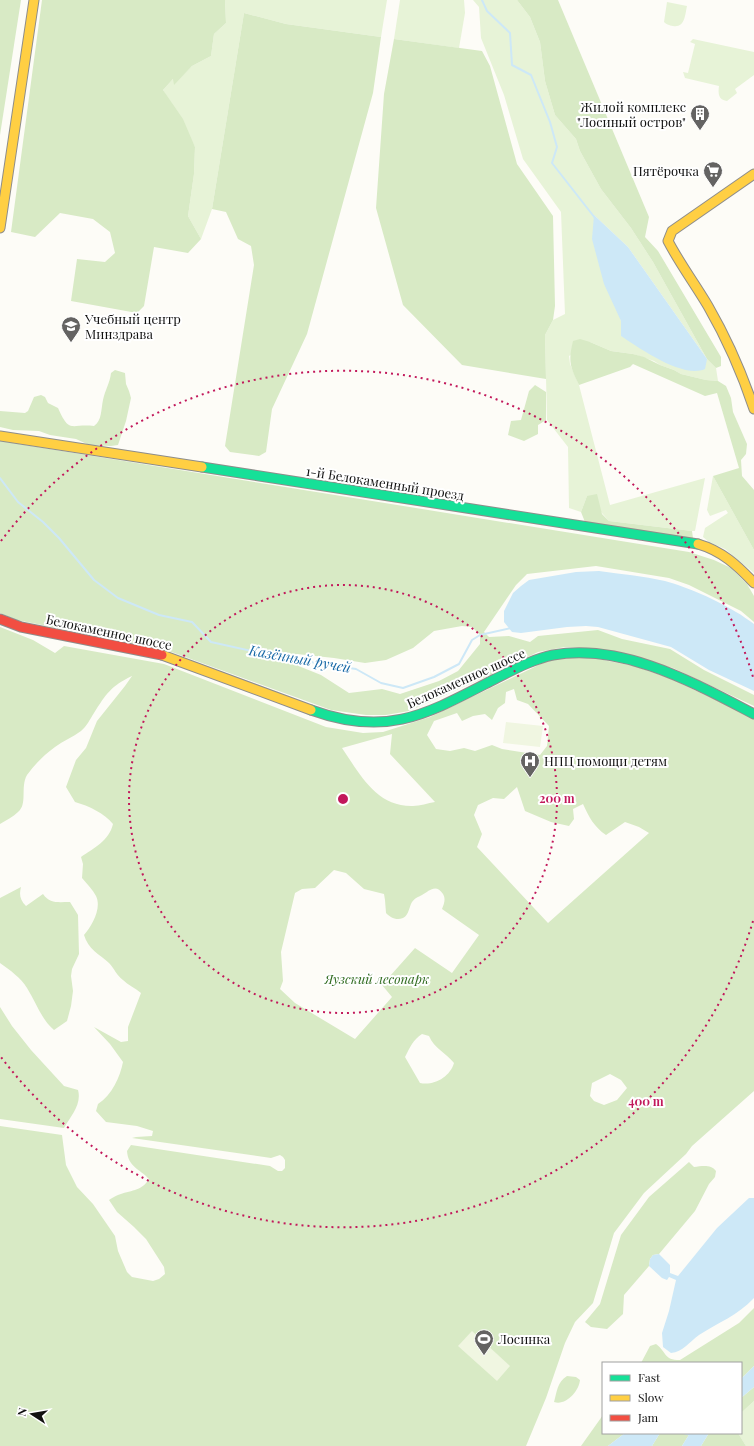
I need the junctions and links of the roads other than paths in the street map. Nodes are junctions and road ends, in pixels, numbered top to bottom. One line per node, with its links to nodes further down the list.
1 (34, 0): 3 (street)
2 (754, 174): 4 (street)
3 (0, 228)
4 (754, 406)
5 (0, 436): 6 (street, 1-й Белокаменный проезд)
6 (754, 583)
7 (0, 619): 8 (street, Белокаменное шоссе)
8 (754, 714)

